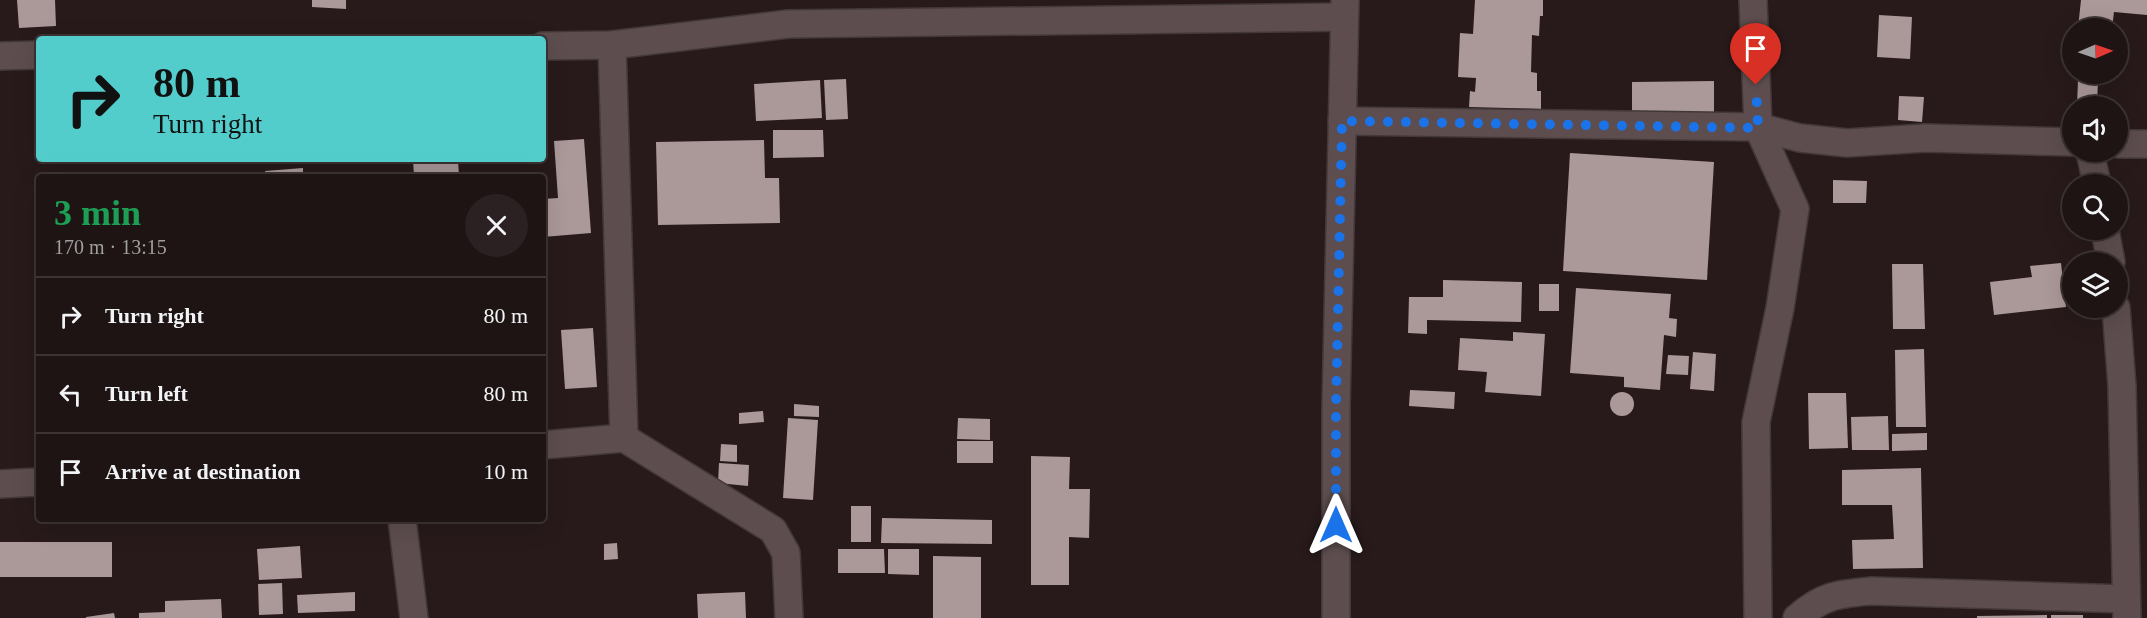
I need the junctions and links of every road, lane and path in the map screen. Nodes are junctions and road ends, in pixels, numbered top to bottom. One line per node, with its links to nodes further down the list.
1 (1753, 0): 9 (street)
2 (1344, 9): 3 (street); 8 (street)
3 (789, 12): 4 (street)
4 (612, 45): 5 (street); 14 (street)
5 (546, 46)
6 (36, 55): 7 (street)
7 (0, 56)
8 (1342, 121): 9 (street); 22 (street)
9 (1758, 128): 10 (street); 23 (street)
10 (2062, 142)
11 (2128, 144): 12 (street)
12 (2147, 144)
13 (2117, 318): 19 (street)
14 (624, 438): 15 (street); 21 (street)
15 (546, 445)
16 (36, 482): 17 (street)
17 (0, 484)
18 (402, 522): 20 (street)
19 (2126, 608): 24 (street)
20 (414, 618)
21 (789, 618)
22 (1336, 618)
23 (1758, 618)
24 (1797, 618)

